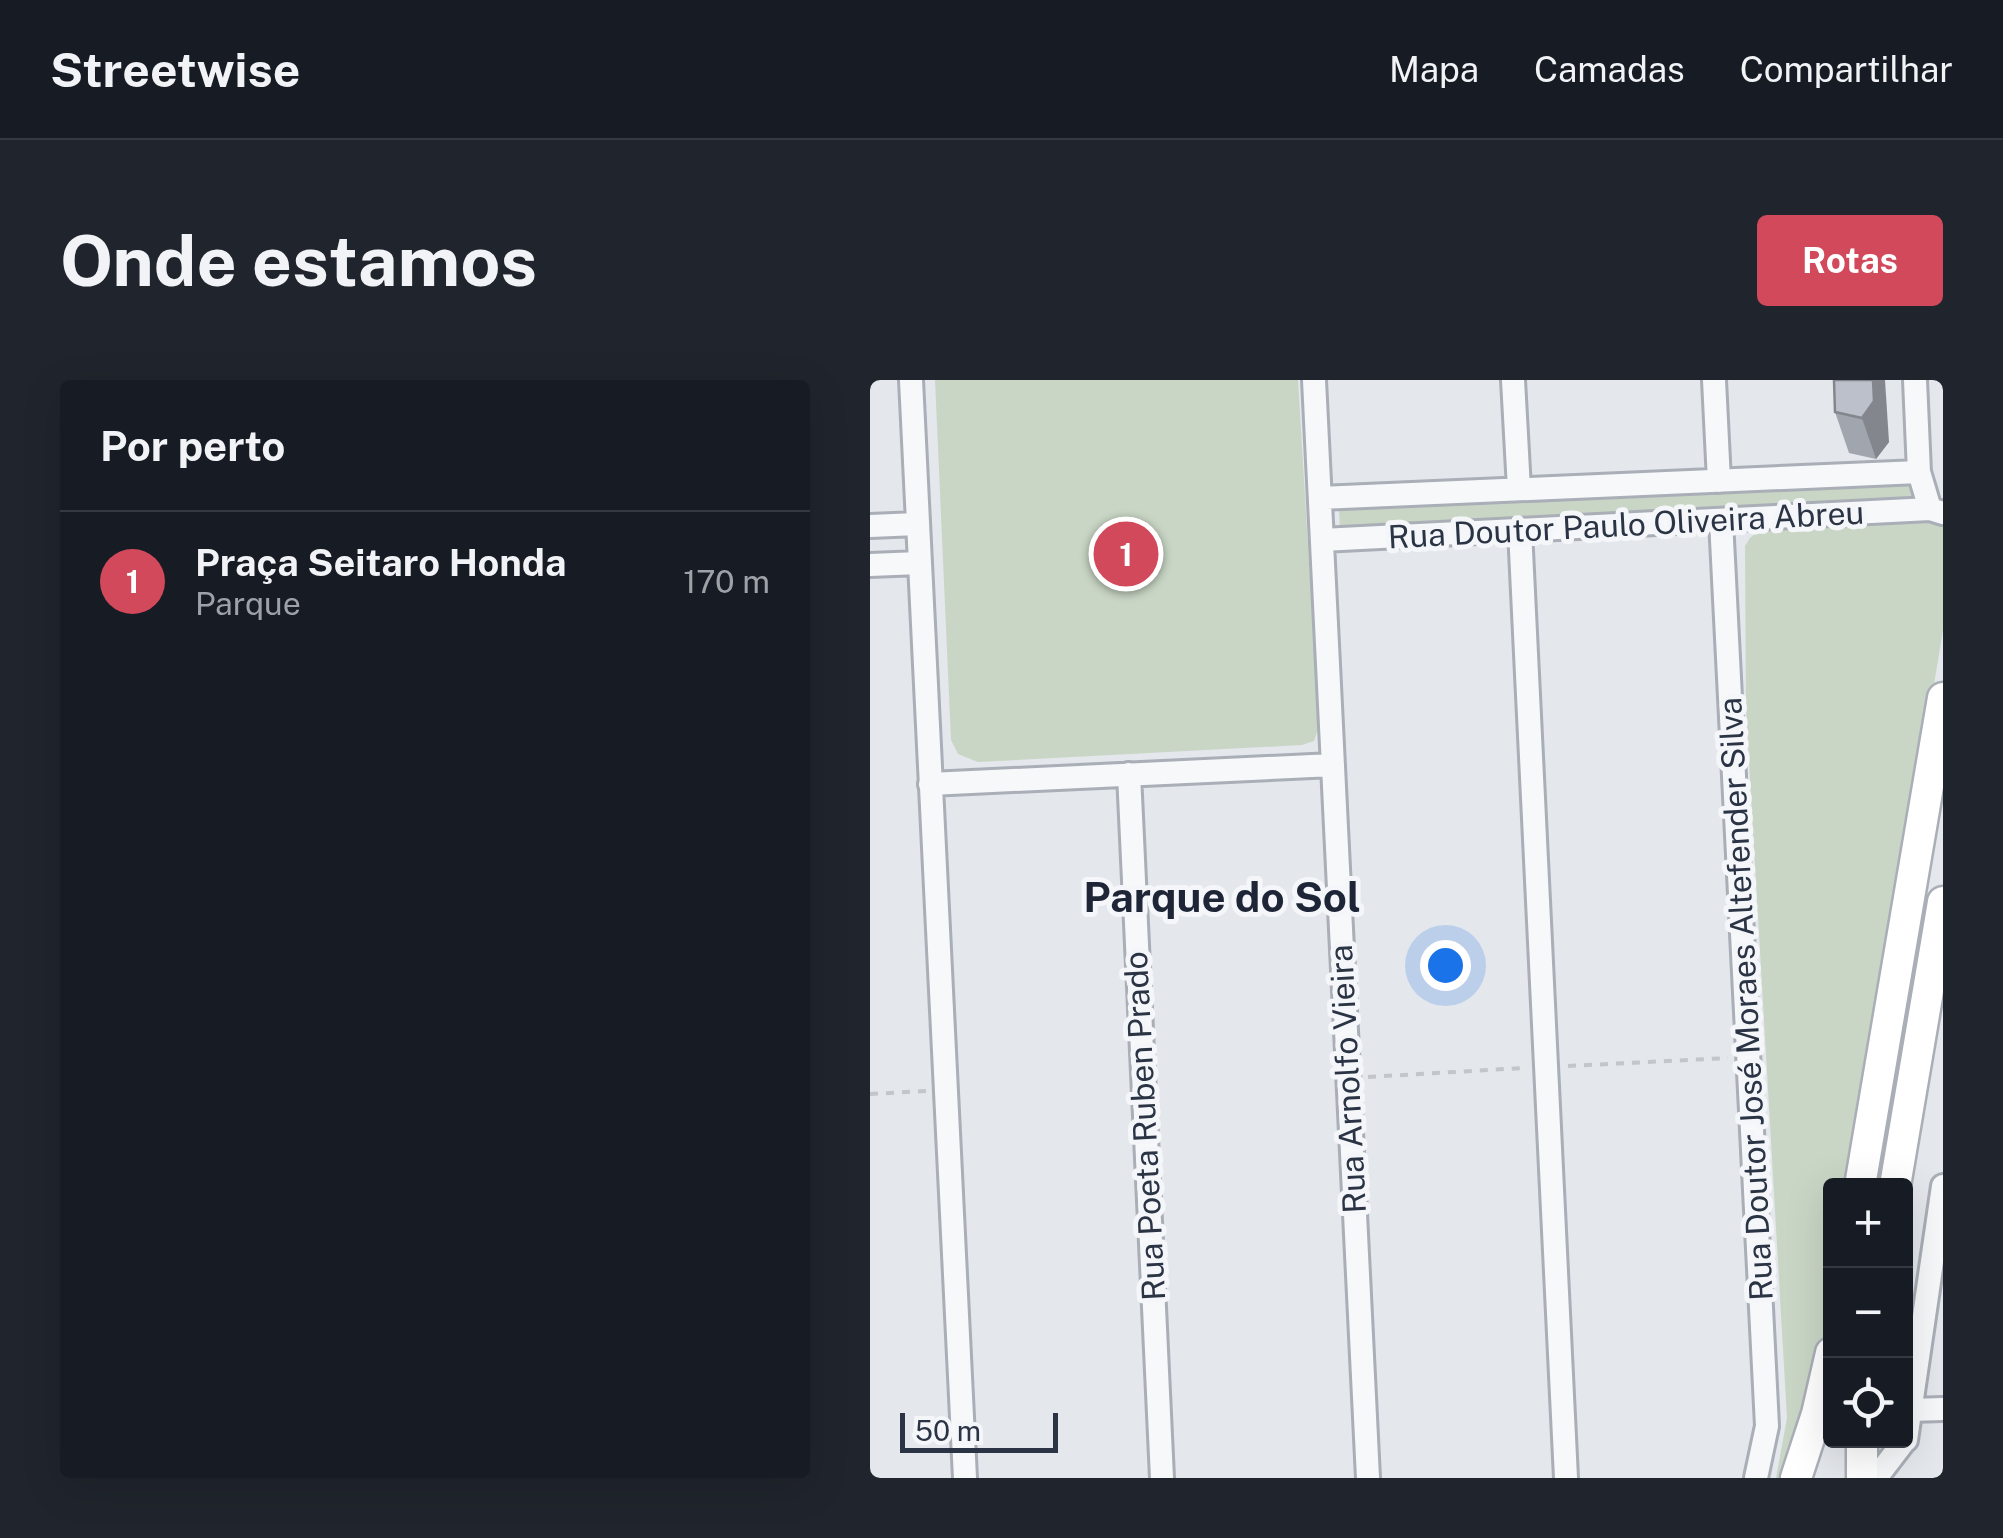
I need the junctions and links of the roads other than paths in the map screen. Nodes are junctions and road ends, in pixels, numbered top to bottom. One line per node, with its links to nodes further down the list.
1 (910, 380): 12 (street)
2 (1314, 380): 9 (street, Rua Arnolfo Vieira)
3 (1513, 380): 8 (street)
4 (1714, 380): 7 (street)
5 (1914, 380): 6 (street)
6 (1919, 472): 7 (street, Rua Doutor Paulo Oliveira Abreu); 10 (street)
7 (1719, 481): 8 (street, Rua Doutor Paulo Oliveira Abreu)
8 (1519, 490): 9 (street, Rua Doutor Paulo Oliveira Abreu)
9 (1320, 498): 15 (street, Rua Arnolfo Vieira)
10 (1936, 511): 11 (street, Rua Doutor Paulo Oliveira Abreu)
11 (1722, 520): 14 (street, Rua Doutor Paulo Oliveira Abreu); 36 (street, Rua Doutor José Moraes Altefender Silva)
12 (917, 524): 13 (street); 16 (street)
13 (870, 526)
14 (1520, 530): 15 (street, Rua Doutor Paulo Oliveira Abreu); 35 (street)
15 (1322, 540): 19 (street, Rua Arnolfo Vieira)
16 (919, 563): 17 (street); 21 (street)
17 (870, 564)
18 (1943, 698): 23 (street)
19 (1333, 765): 20 (street); 34 (street, Rua Arnolfo Vieira)
20 (1129, 774): 21 (street); 33 (street, Rua Poeta Ruben Prado)
21 (930, 784): 32 (street)
22 (1943, 902): 24 (street)
23 (1861, 1178)
24 (1896, 1178)
25 (1942, 1197): 27 (street)
26 (1829, 1358): 37 (street)
27 (1913, 1390)
28 (1943, 1409): 29 (street)
29 (1913, 1410)
30 (1862, 1448): 38 (street)
31 (1899, 1448): 39 (street)
32 (965, 1478)
33 (1162, 1478)
34 (1368, 1478)
35 (1566, 1478)
36 (1756, 1478)
37 (1796, 1478)
38 (1862, 1478)
39 (1876, 1478)

